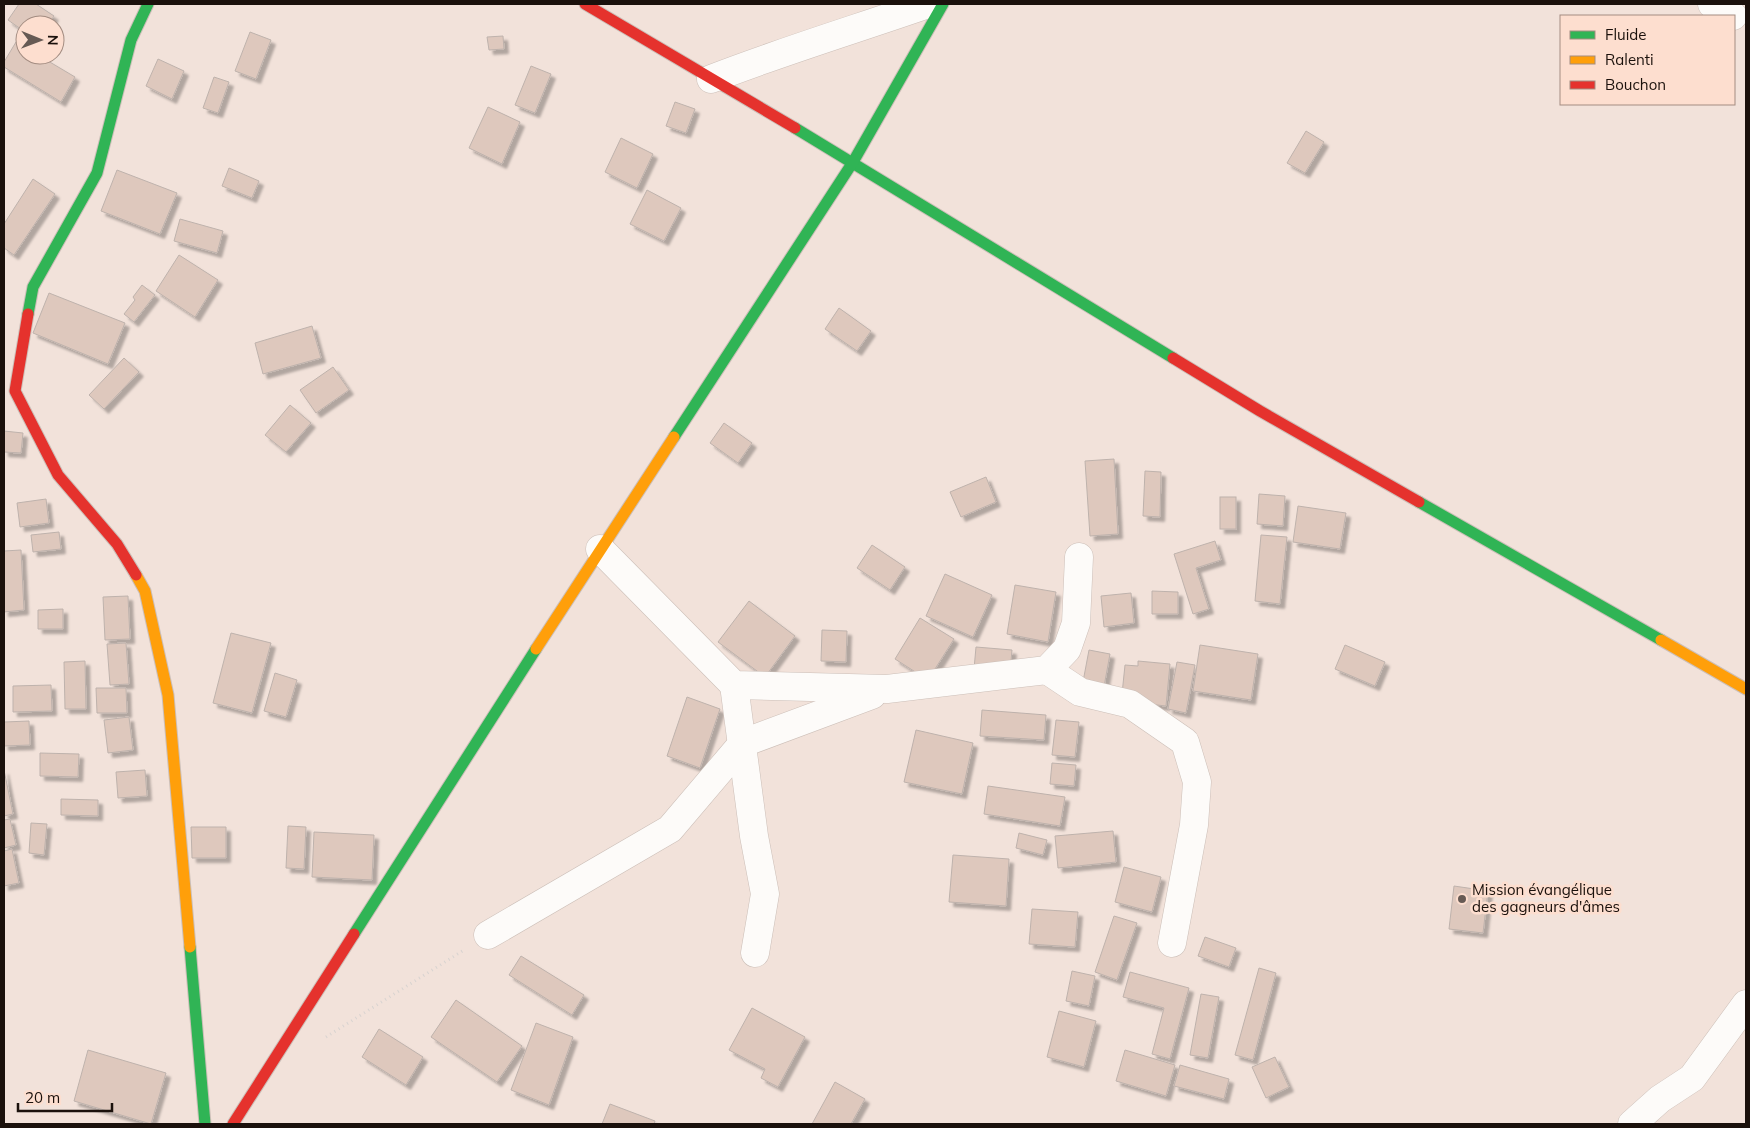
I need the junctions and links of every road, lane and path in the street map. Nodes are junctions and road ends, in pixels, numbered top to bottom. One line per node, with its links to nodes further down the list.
1 (148, 4): 9 (street)
2 (585, 4): 7 (street)
3 (928, 4): 7 (street)
4 (943, 4): 8 (street)
5 (1712, 4): 6 (street)
6 (1730, 15)
7 (711, 79): 8 (street)
8 (853, 162): 10 (street); 15 (street)
9 (10, 392): 22 (street)
10 (600, 549): 13 (street); 21 (street)
11 (1079, 557): 12 (street)
12 (1047, 670): 14 (street); 18 (street)
13 (734, 685): 14 (street); 16 (street)
14 (887, 689): 16 (street)
15 (1746, 689)
16 (742, 743): 17 (street); 19 (street)
17 (488, 935): 21 (path)
18 (1172, 943)
19 (756, 953)
20 (1746, 1004): 24 (street)
21 (282, 1047): 23 (street)
22 (205, 1124)
23 (233, 1124)
24 (1632, 1124)

